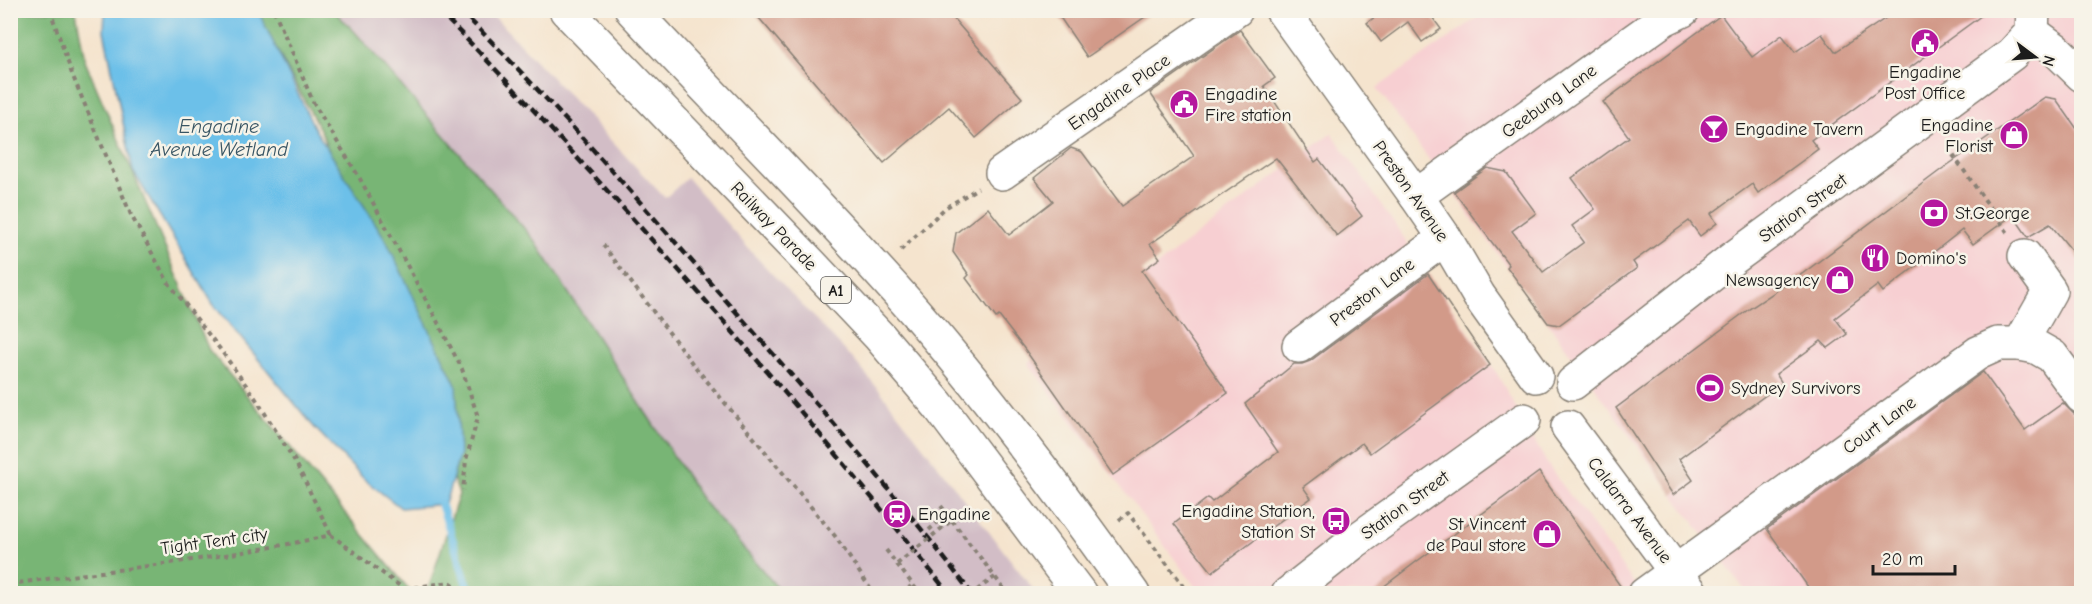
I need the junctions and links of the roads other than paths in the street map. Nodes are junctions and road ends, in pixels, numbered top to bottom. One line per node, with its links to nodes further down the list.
1 (566, 10): 20 (main road, Railway Parade / A1)
2 (633, 10): 21 (main road, A1)
3 (1236, 10): 8 (main road, Engadine Place)
4 (1282, 10): 9 (main road, Preston Avenue)
5 (1683, 10): 9 (main road, Geebung Lane)
6 (2033, 21): 7 (main road); 15 (main road, Station Street)
7 (2082, 75)
8 (1002, 173)
9 (1416, 196): 10 (main road, Preston Avenue)
10 (1445, 238): 13 (main road, Preston Lane); 14 (main road, Preston Avenue)
11 (2025, 256): 12 (main road)
12 (2020, 344): 16 (main road, Court Lane); 19 (main road, Court Lane)
13 (1299, 346)
14 (1536, 376): 15 (main road); 17 (main road)
15 (1573, 383): 18 (main road)
16 (2082, 397)
17 (1524, 420): 18 (main road); 22 (main road, Station Street)
18 (1568, 428): 19 (main road, Caldarra Avenue)
19 (1683, 583): 23 (main road, Court Lane)
20 (1080, 594)
21 (1133, 594)
22 (1288, 594)
23 (1645, 594)

